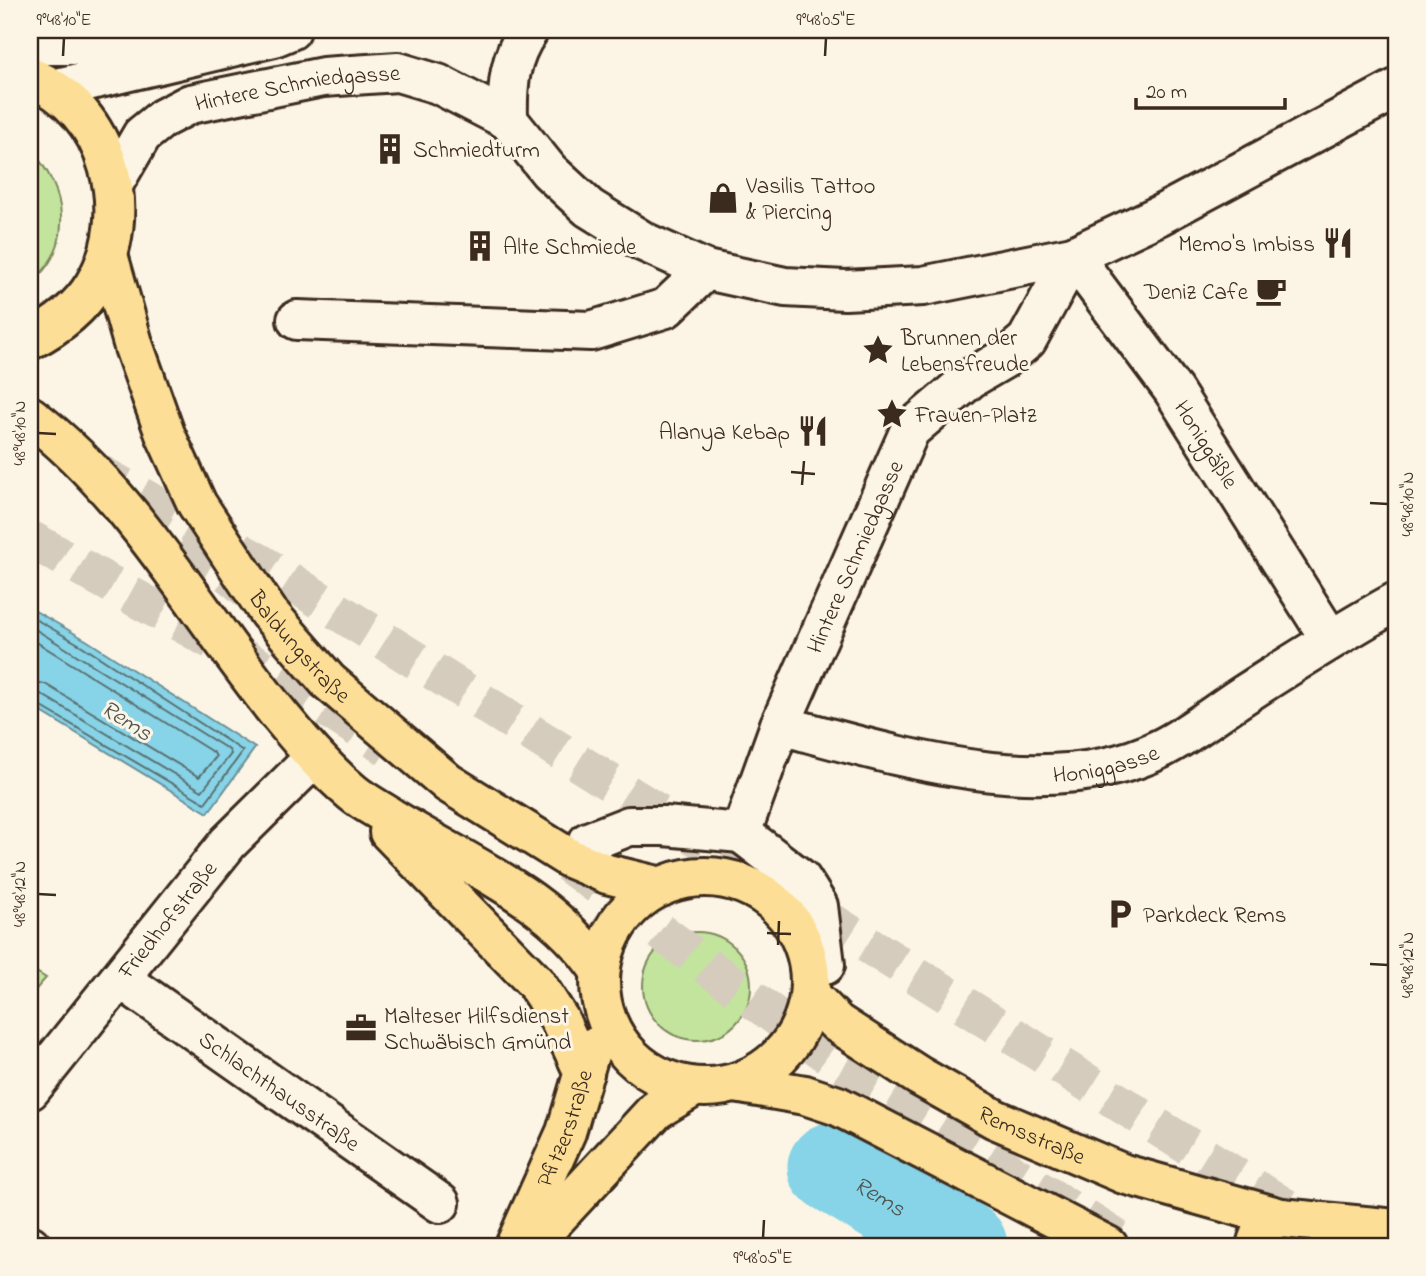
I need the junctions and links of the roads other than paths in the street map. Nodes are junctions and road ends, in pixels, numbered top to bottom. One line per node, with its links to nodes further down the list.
1 (180, 30): 4 (street)
2 (291, 30): 4 (street)
3 (529, 30): 6 (street)
4 (36, 72): 7 (main road)
5 (1396, 89): 9 (street, Hintere Schmiedgasse)
6 (508, 120): 7 (street, Hintere Schmiedgasse); 10 (street, Hintere Schmiedgasse)
7 (114, 183): 8 (main road)
8 (108, 255): 12 (main road); 21 (main road, Baldungstraße)
9 (1073, 256): 10 (street, Hintere Schmiedgasse); 15 (street, Honiggäßle); 16 (street, Hintere Schmiedgasse)
10 (706, 270): 11 (street)
11 (297, 320)
12 (30, 340)
13 (30, 415): 17 (main road)
14 (1396, 603): 15 (street, Honiggasse)
15 (1330, 639): 16 (street, Honiggasse)
16 (780, 725): 19 (street, Hintere Schmiedgasse)
17 (314, 757): 18 (main road); 22 (street, Friedhofstraße)
18 (354, 794): 24 (main road); 25 (main road)
19 (741, 833): 20 (street); 23 (street)
20 (588, 842)
21 (661, 887): 23 (main road); 24 (main road)
22 (121, 979): 28 (street, Friedhofstraße); 29 (street, Schlachthausstraße)
23 (817, 980): 26 (main road); 30 (main road, Remsstraße)
24 (601, 988): 25 (main road, Pfitzerstraße); 27 (main road)
25 (584, 1073): 32 (main road, Pfitzerstraße)
26 (735, 1083): 27 (main road); 34 (main road)
27 (694, 1087): 33 (main road, Pfitzerstraße)
28 (30, 1090)
29 (440, 1203)
30 (1281, 1218): 31 (main road, Remsstraße); 35 (main road)
31 (1396, 1229)
32 (515, 1246)
33 (530, 1246)
34 (1108, 1246)
35 (1256, 1246)

